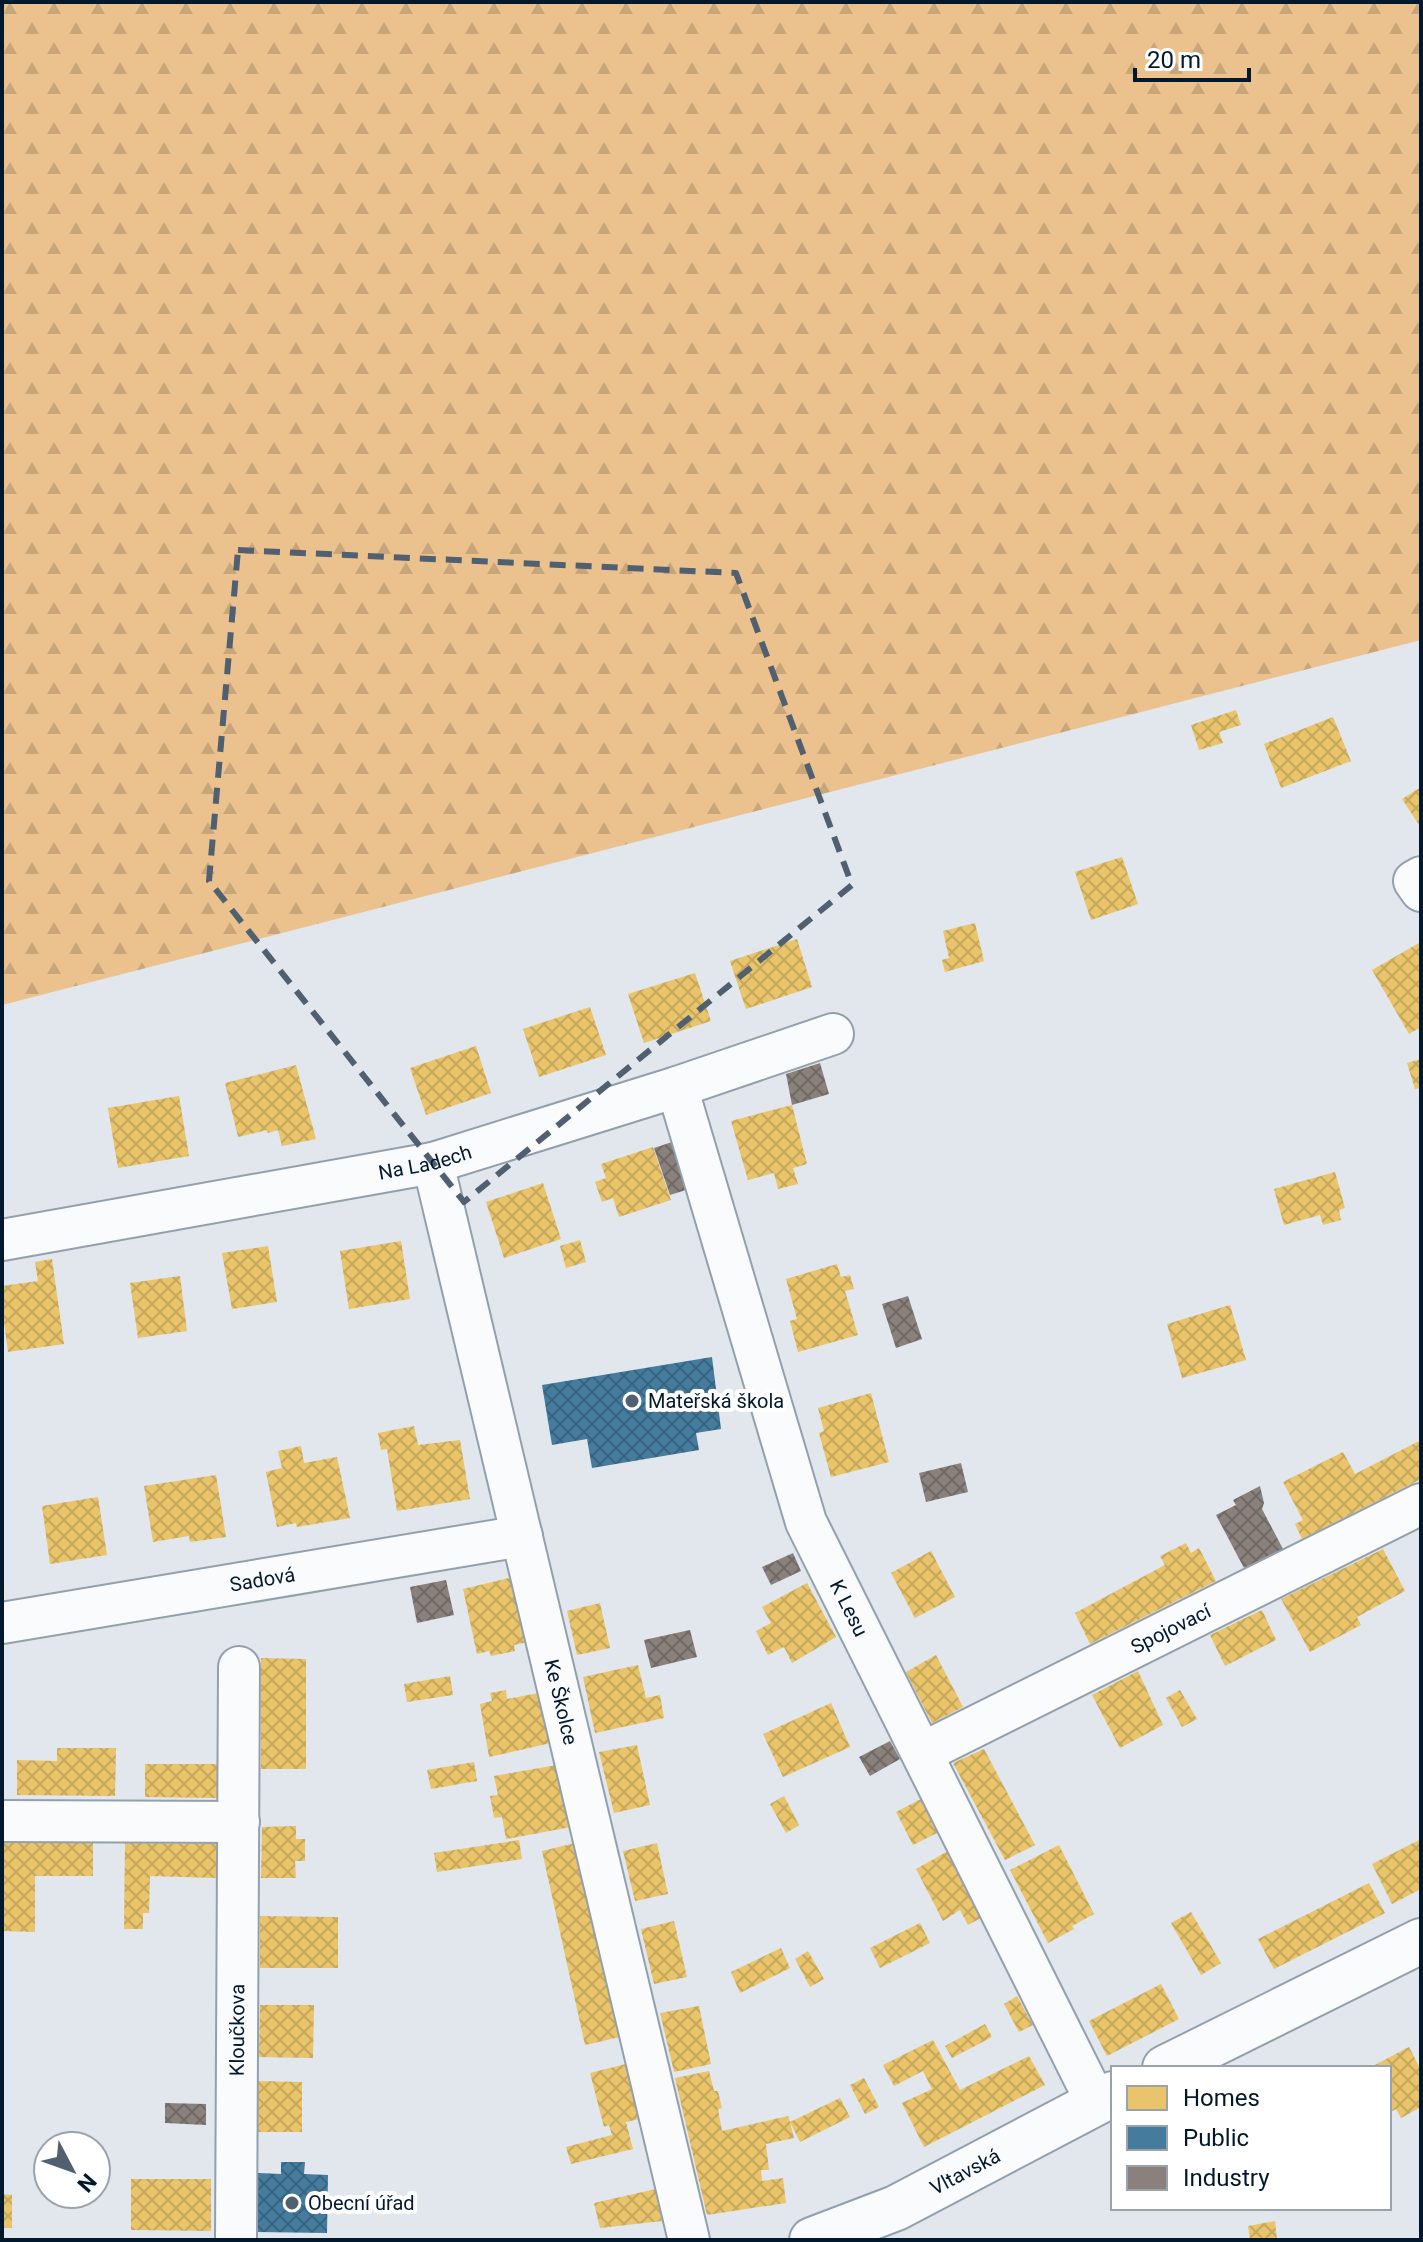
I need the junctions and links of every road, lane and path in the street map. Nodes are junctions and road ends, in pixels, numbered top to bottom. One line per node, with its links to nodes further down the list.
1 (1421, 877): 2 (street)
2 (1421, 891)
3 (833, 1034): 4 (street, Na Ladech)
4 (677, 1087): 5 (street, Na Ladech); 11 (street, K Lesu)
5 (433, 1163): 6 (street, Na Ladech); 8 (street, Ke Školce)
6 (2, 1240)
7 (1421, 1504): 11 (street, Spojovací)
8 (522, 1536): 9 (street, Sadová); 18 (street, Ke Školce)
9 (2, 1623)
10 (239, 1667): 13 (street, Kloučkova)
11 (922, 1753): 16 (street, K Lesu)
12 (2, 1821): 13 (street)
13 (239, 1822): 17 (street, Kloučkova)
14 (1421, 1941): 15 (street)
15 (1169, 2066)
16 (1104, 2098): 19 (street, Vltavská)
17 (236, 2240)
18 (689, 2240)
19 (812, 2240)

